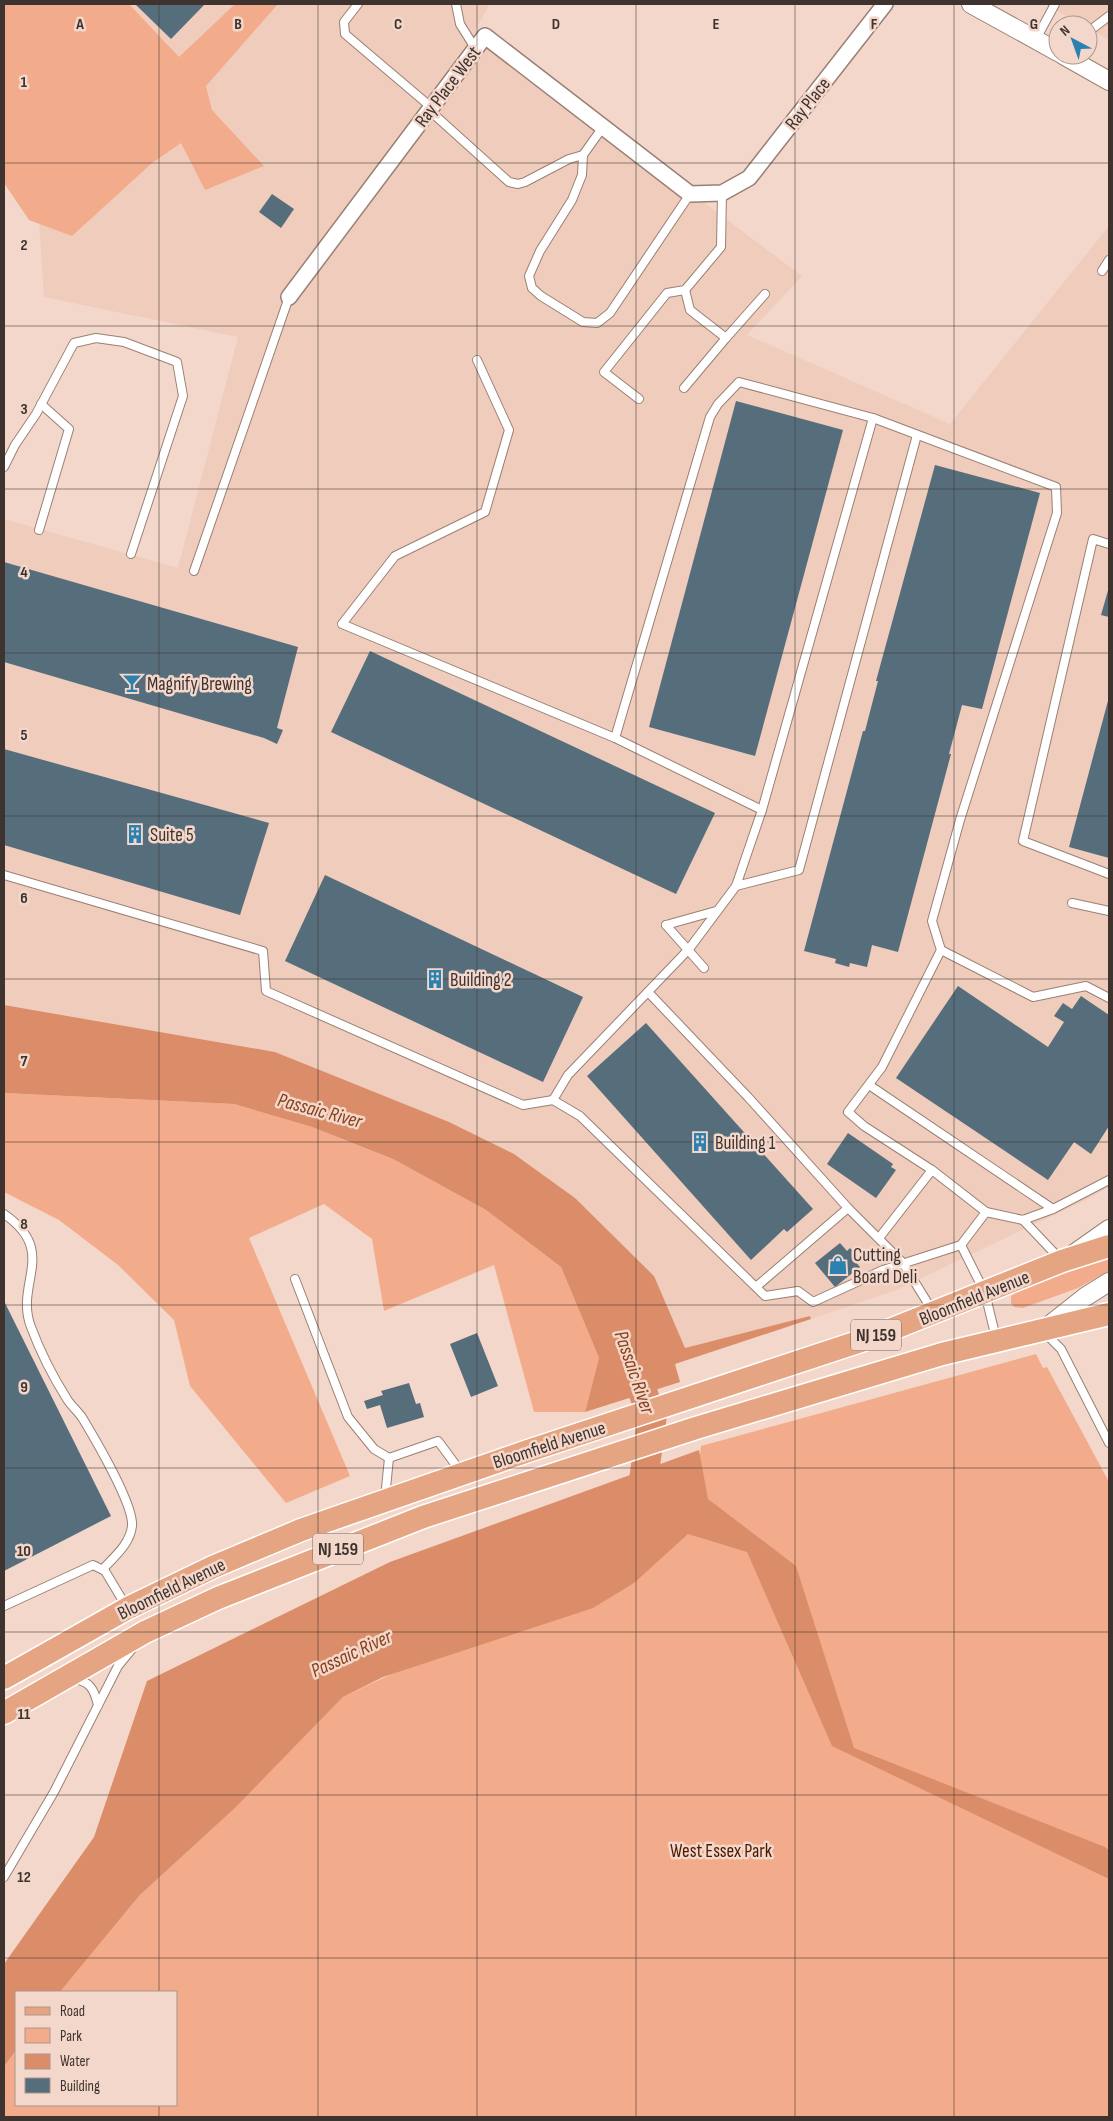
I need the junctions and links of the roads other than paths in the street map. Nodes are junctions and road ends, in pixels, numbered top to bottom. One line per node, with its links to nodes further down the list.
1 (358, 4): 13 (lane)
2 (456, 4): 10 (lane)
3 (885, 4): 16 (street, Ray Place)
4 (971, 4): 8 (street)
5 (1054, 4): 8 (lane)
6 (1109, 16): 7 (lane)
7 (1098, 24)
8 (1036, 40): 9 (street)
9 (1048, 47)
10 (475, 48): 13 (street, Ray Place West); 14 (street, Ray Place West)
11 (1081, 65): 12 (street)
12 (1109, 81)
13 (430, 109): 15 (lane); 22 (street, Ray Place West)
14 (603, 127): 15 (lane); 17 (street, Ray Place West)
15 (583, 155): 17 (lane)
16 (722, 193): 17 (street); 20 (lane)
17 (690, 194)
18 (1109, 260): 19 (lane)
19 (1102, 271)
20 (685, 290): 23 (lane); 26 (lane)
21 (765, 294): 23 (lane)
22 (289, 297): 34 (lane)
23 (726, 338): 25 (lane)
24 (477, 360): 35 (lane)
25 (684, 388)
26 (638, 399)
27 (41, 404): 30 (lane); 31 (lane); 33 (lane)
28 (873, 418): 29 (lane); 35 (lane); 36 (lane)
29 (917, 435): 39 (lane); 44 (lane)
30 (4, 467)
31 (39, 530)
32 (1109, 544): 37 (lane)
33 (131, 554)
34 (194, 571)
35 (615, 738): 36 (lane)
36 (762, 810): 39 (lane)
37 (1109, 874)
38 (4, 875): 49 (lane)
39 (736, 886): 41 (lane)
40 (1072, 903): 42 (lane)
41 (716, 911): 43 (lane); 43 (lane)
42 (1109, 911)
43 (688, 949): 45 (lane); 46 (lane)
44 (941, 950): 47 (lane); 48 (lane)
45 (704, 968)
46 (648, 992): 49 (lane); 52 (lane)
47 (1109, 998)
48 (869, 1085): 50 (lane); 53 (lane)
49 (553, 1100): 65 (lane)
50 (932, 1170): 54 (lane); 58 (lane)
51 (1109, 1180): 53 (lane)
52 (848, 1208): 58 (lane); 65 (lane)
53 (1054, 1209): 56 (lane)
54 (986, 1212): 56 (lane); 59 (lane)
55 (4, 1214): 75 (lane)
56 (1023, 1220): 61 (lane)
57 (1109, 1229): 61 (street, NJ 159)
58 (879, 1238): 62 (lane)
59 (961, 1245): 62 (lane); 66 (lane)
60 (1109, 1246): 61 (main road, Bloomfield Avenue)
61 (1062, 1261): 66 (main road, Bloomfield Avenue / NJ 159)
62 (903, 1263): 65 (lane); 67 (lane)
63 (296, 1279): 72 (lane)
64 (1109, 1282): 69 (street, NJ 159)
65 (756, 1286)
66 (984, 1293): 67 (main road, Bloomfield Avenue / NJ 159); 70 (lane)
67 (934, 1313): 73 (main road, Bloomfield Avenue / NJ 159)
68 (1109, 1314): 69 (main road, Bloomfield Avenue)
69 (1043, 1330): 70 (main road, Bloomfield Avenue / NJ 159); 71 (lane)
70 (997, 1341): 78 (main road, Bloomfield Avenue / NJ 159)
71 (1109, 1443)
72 (389, 1458): 73 (lane); 74 (lane)
73 (462, 1474): 74 (main road, Bloomfield Avenue / NJ 159)
74 (385, 1499): 77 (main road, Bloomfield Avenue / NJ 159)
75 (103, 1569): 76 (lane); 77 (lane)
76 (4, 1606)
77 (128, 1608): 78 (main road); 79 (main road, Bloomfield Avenue / NJ 159)
78 (145, 1632): 80 (main road, Bloomfield Avenue / NJ 159); 81 (lane)
79 (4, 1678)
80 (63, 1678): 81 (lane); 82 (main road, Bloomfield Avenue / NJ 159)
81 (98, 1705): 83 (lane)
82 (4, 1712)
83 (4, 1877)

